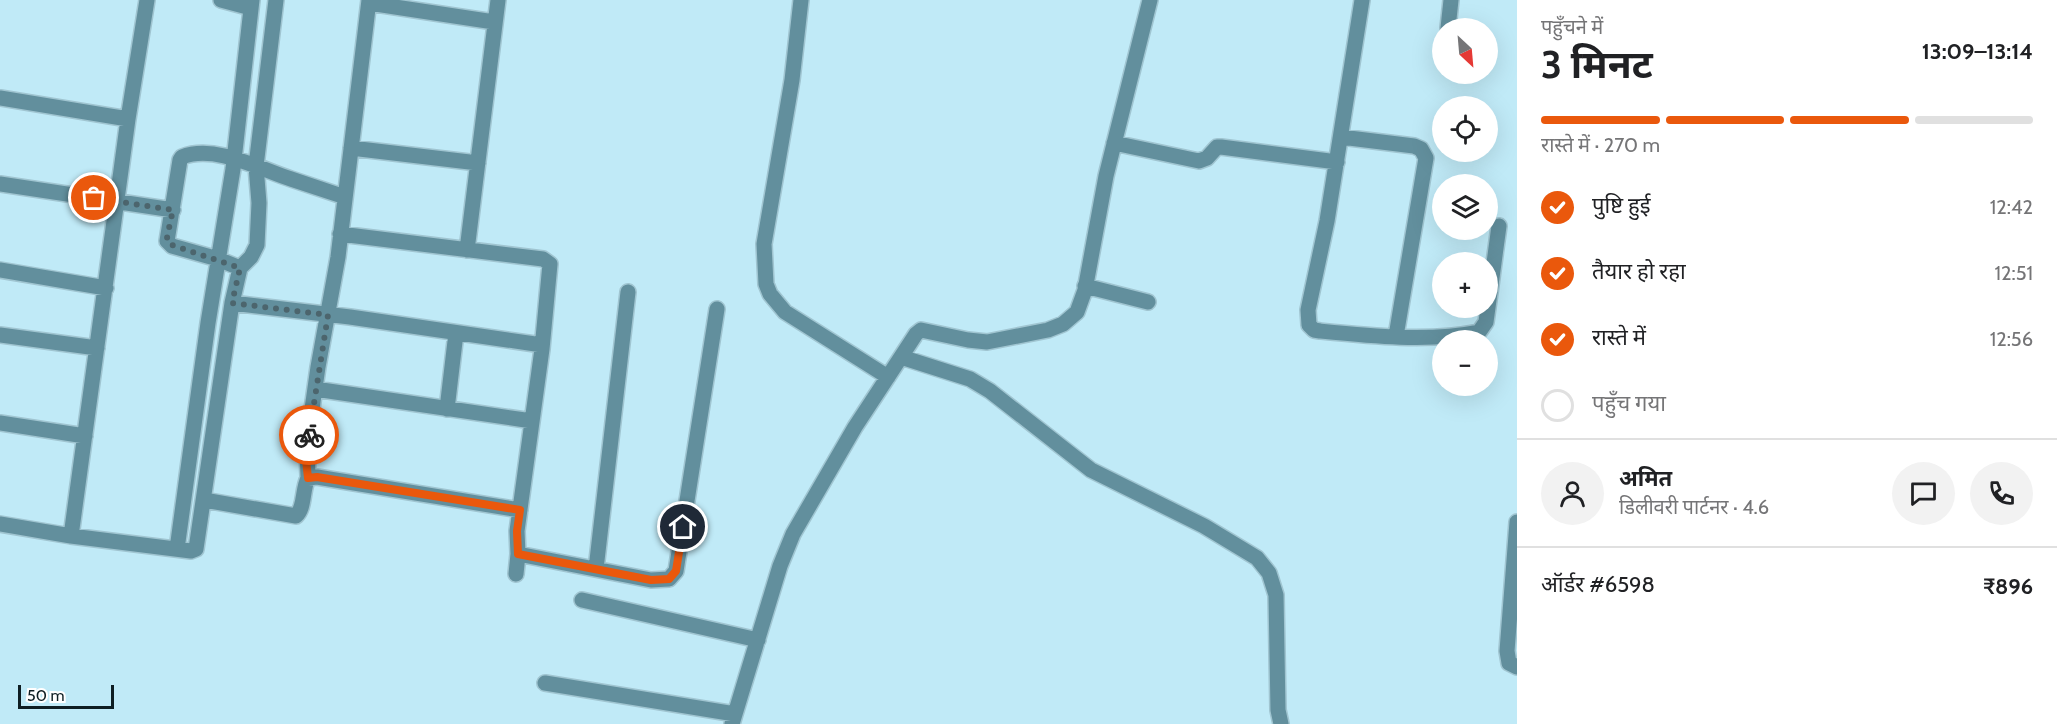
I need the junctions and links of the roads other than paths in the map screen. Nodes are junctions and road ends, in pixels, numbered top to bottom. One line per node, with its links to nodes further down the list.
1 (147, 0): 14 (street)
2 (221, 0): 10 (street)
3 (276, 0): 21 (street)
4 (498, 0): 12 (street)
5 (801, 0): 45 (street)
6 (1149, 0): 16 (street)
7 (1362, 0): 15 (street)
8 (1451, 0): 11 (street)
9 (369, 2): 12 (street); 17 (street)
10 (251, 4): 18 (street)
11 (1449, 18)
12 (494, 22): 20 (street)
13 (0, 98): 14 (street)
14 (128, 119): 24 (street)
15 (1341, 137): 19 (street); 41 (street)
16 (1114, 143): 19 (street); 32 (street)
17 (351, 148): 20 (street); 23 (street)
18 (234, 158): 21 (street); 25 (street); 29 (street)
19 (1336, 162): 41 (street)
20 (478, 163): 28 (street)
21 (256, 166): 23 (street); 30 (street)
22 (0, 184): 24 (street)
23 (345, 197): 27 (street)
24 (118, 202): 25 (street); 33 (street)
25 (173, 210): 29 (street)
26 (1499, 226): 41 (street)
27 (340, 234): 28 (street); 38 (street)
28 (467, 250): 42 (street)
29 (219, 259): 30 (street); 57 (street)
30 (240, 268): 36 (street)
31 (0, 270): 33 (street)
32 (1085, 286): 35 (street); 44 (street)
33 (106, 288): 43 (street)
34 (628, 292): 59 (street)
35 (1148, 302)
36 (232, 303): 38 (street); 52 (street)
37 (717, 309): 59 (street)
38 (328, 315): 39 (street); 46 (street)
39 (456, 333): 42 (street); 47 (street)
40 (0, 335): 43 (street)
41 (1396, 336)
42 (542, 345): 48 (street)
43 (97, 348): 50 (street)
44 (901, 357): 45 (street); 66 (street)
45 (888, 377): 62 (street)
46 (315, 389): 47 (street); 51 (street)
47 (447, 409): 48 (street)
48 (532, 421): 53 (street)
49 (0, 423): 50 (street)
50 (85, 436): 56 (street)
51 (308, 478): 52 (street); 53 (street)
52 (204, 500): 57 (street)
53 (520, 510): 58 (street)
54 (1517, 522): 63 (street)
55 (0, 524): 56 (street)
56 (71, 536): 57 (street)
57 (177, 549)
58 (518, 554): 59 (street); 60 (street)
59 (596, 569)
60 (516, 574)
61 (582, 600): 62 (street)
62 (758, 640): 65 (street)
63 (1517, 668)
64 (545, 683): 65 (street)
65 (734, 719)
66 (1281, 724)

